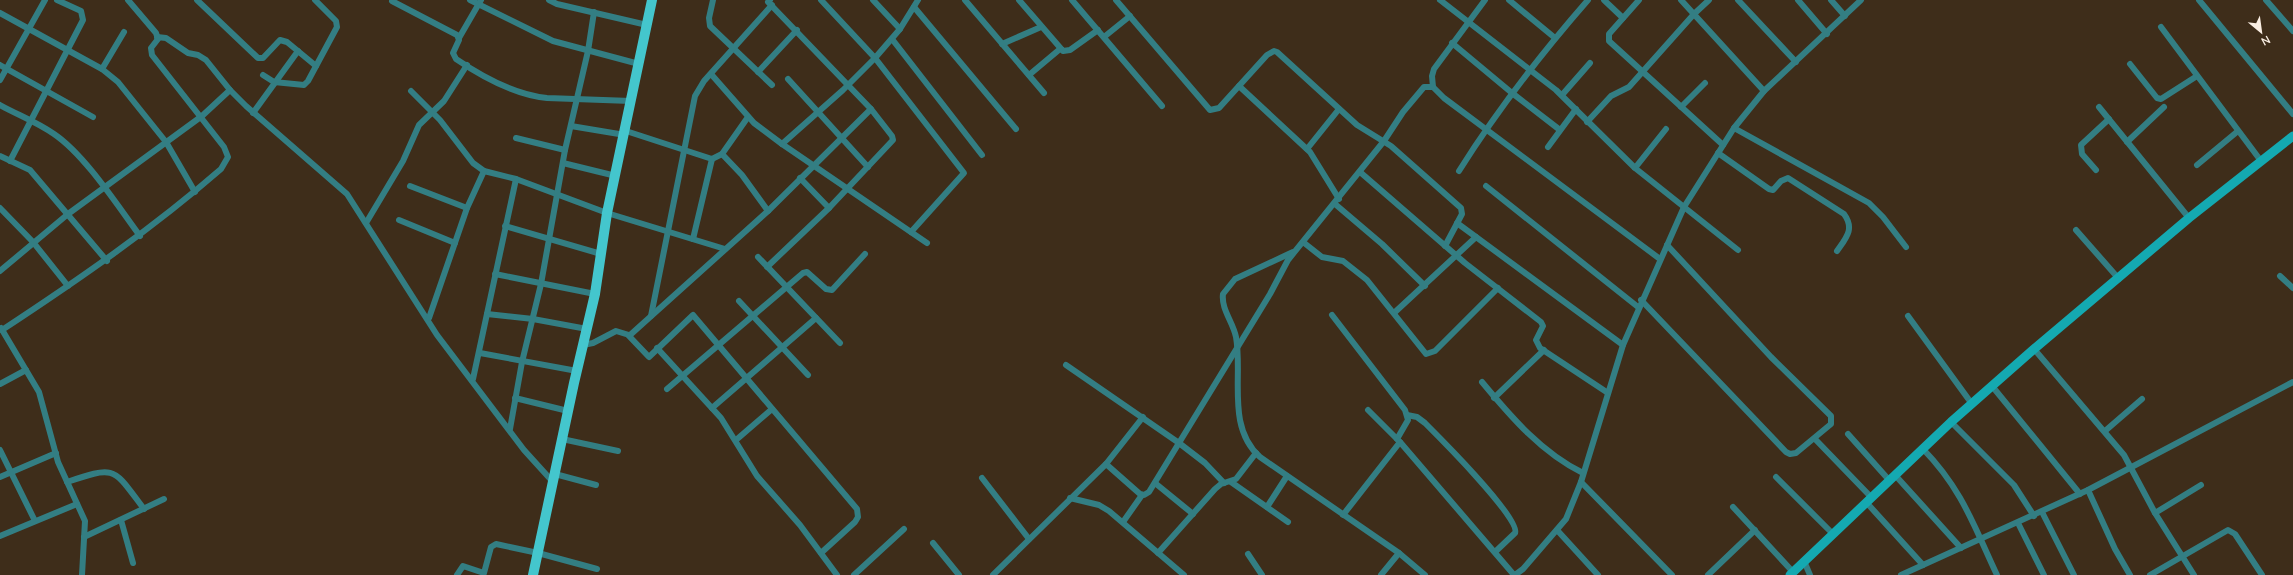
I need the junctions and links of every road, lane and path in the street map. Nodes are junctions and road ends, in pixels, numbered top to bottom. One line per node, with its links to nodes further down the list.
1 (45, 0): 45 (street)
2 (57, 0): 61 (street)
3 (128, 0): 52 (street)
4 (197, 0): 62 (street)
5 (315, 0): 71 (street)
6 (470, 0): 32 (street)
7 (652, 0): 42 (main road)
8 (712, 0): 59 (street)
9 (821, 0): 64 (street)
10 (873, 0): 46 (street)
11 (918, 0): 34 (street)
12 (965, 0): 58 (street)
13 (1018, 0): 43 (street)
14 (1072, 0): 48 (street)
15 (1116, 0): 38 (street)
16 (1440, 0): 41 (street)
17 (1485, 0): 41 (street)
18 (1509, 0): 55 (street)
19 (1587, 0): 55 (street)
20 (1604, 0): 40 (street)
21 (1640, 0): 40 (street)
22 (1681, 0): 37 (street)
23 (1709, 0): 37 (street)
24 (1738, 0): 65 (street)
25 (1798, 0): 51 (street)
26 (1831, 0): 39 (street)
27 (1861, 0): 39 (street)
28 (2199, 0): 109 (street)
29 (2266, 0): 49 (street)
30 (552, 1): 35 (street)
31 (392, 2): 54 (street)
32 (479, 2): 54 (street); 63 (street)
33 (771, 3): 47 (street); 59 (street)
34 (914, 7): 46 (street); 119 (street)
35 (594, 12): 42 (street); 63 (street)
36 (0, 13): 45 (street)
37 (1694, 14): 75 (street); 92 (street)
38 (1130, 16): 53 (street); 87 (street)
39 (1845, 16): 51 (street)
40 (1623, 18): 75 (street)
41 (1468, 22): 57 (street); 73 (street)
42 (647, 25): 67 (main road)
43 (1041, 27): 58 (street); 60 (street)
44 (2161, 27): 80 (street)
45 (27, 29): 61 (street); 72 (street)
46 (900, 29): 56 (street)
47 (797, 30): 76 (street); 85 (street)
48 (1098, 30): 53 (street); 60 (street)
49 (2293, 31)
50 (124, 32): 74 (street)
51 (1828, 34): 65 (street)
52 (157, 36): 90 (street); 110 (street)
53 (1104, 37): 99 (street)
54 (459, 38): 70 (street)
55 (1555, 38): 73 (street)
56 (892, 39): 64 (street); 138 (street)
57 (1452, 43): 88 (street); 94 (street)
58 (1002, 44): 79 (street)
59 (735, 49): 76 (street); 77 (street)
60 (1060, 49): 79 (street)
61 (67, 51): 74 (street); 89 (street)
62 (298, 51): 71 (street); 83 (street)
63 (588, 51): 67 (street); 96 (street)
64 (875, 58): 85 (street); 176 (street)
65 (1796, 62): 92 (street)
66 (1590, 63): 95 (street)
67 (639, 64): 97 (main road)
68 (2130, 64): 80 (street)
69 (0, 65): 72 (street)
70 (467, 65): 96 (street); 106 (street)
71 (316, 66): 83 (street)
72 (6, 68): 82 (street); 89 (street)
73 (1529, 68): 94 (street); 95 (street)
74 (102, 69): 128 (street)
75 (1642, 71): 100 (street); 115 (street)
76 (758, 72): 86 (street)
77 (711, 74): 112 (street); 135 (street)
78 (263, 75): 83 (street)
79 (1029, 75): 93 (street)
80 (2197, 76): 122 (street)
81 (788, 79): 107 (street)
82 (0, 80)
83 (274, 82): 108 (street)
84 (1706, 83): 100 (street)
85 (848, 85): 103 (street); 107 (street)
86 (772, 86)
87 (1239, 86): 105 (street); 133 (street)
88 (1433, 87): 120 (street); 127 (street)
89 (46, 90): 111 (street); 114 (street)
90 (230, 90): 108 (street); 110 (street)
91 (411, 91): 106 (street)
92 (1764, 91): 118 (street)
93 (1044, 93)
94 (1512, 94): 120 (street); 121 (street)
95 (1562, 96): 104 (street)
96 (576, 99): 97 (street); 116 (street)
97 (631, 101): 123 (main road)
98 (0, 105): 114 (street)
99 (1162, 106)
100 (1681, 107): 131 (street)
101 (2164, 107): 129 (street)
102 (2099, 108): 113 (street)
103 (871, 109): 126 (street); 146 (street)
104 (1576, 109): 115 (street); 121 (street)
105 (1339, 110): 127 (street); 133 (street)
106 (432, 112): 149 (street); 171 (street)
107 (818, 112): 126 (street); 130 (street)
108 (253, 113): 171 (street)
109 (2293, 114)
110 (202, 116): 128 (street); 159 (street)
111 (93, 117)
112 (748, 117): 130 (street); 137 (street)
113 (2109, 119): 129 (street); 148 (street)
114 (30, 121): 141 (street); 158 (street)
115 (1587, 122): 147 (street)
116 (570, 126): 123 (street); 134 (street)
117 (1666, 128): 147 (street)
118 (1734, 128): 131 (street); 187 (street)
119 (1016, 129)
120 (1485, 130): 150 (street); 196 (street)
121 (1560, 130): 132 (street)
122 (2238, 131): 142 (street); 145 (street)
123 (625, 133): 135 (street); 152 (main road)
124 (2293, 136): 142 (street)
125 (516, 138): 134 (street)
126 (842, 139): 144 (street); 146 (street)
127 (1384, 141): 151 (street); 172 (street)
128 (166, 142): 158 (street); 159 (street)
129 (2127, 142): 169 (street)
130 (782, 144): 144 (street)
131 (1724, 145): 136 (street)
132 (1548, 147)
133 (1307, 149): 161 (street)
134 (565, 150): 143 (street)
135 (685, 151): 140 (street); 175 (street)
136 (1718, 153): 162 (street); 190 (street)
137 (722, 154): 140 (street); 166 (street)
138 (982, 155)
139 (0, 156): 141 (street)
140 (712, 159): 180 (street)
141 (10, 161): 168 (street)
142 (2261, 161): 169 (street)
143 (563, 163): 152 (street); 160 (street)
144 (813, 165): 153 (street); 157 (street)
145 (2197, 165)
146 (868, 167): 157 (street)
147 (1635, 168): 162 (street)
148 (2096, 170)
149 (484, 171): 154 (street); 164 (street)
150 (1459, 171)
151 (1360, 172): 161 (street); 186 (street)
152 (616, 176): 167 (main road)
153 (800, 178): 165 (street); 166 (street)
154 (516, 179): 160 (street); 173 (street)
155 (410, 186): 164 (street)
156 (1486, 186): 212 (street)
157 (848, 187): 165 (street); 176 (street)
158 (104, 188): 168 (street); 177 (street)
159 (195, 192): 177 (street)
160 (557, 194): 167 (street); 179 (street)
161 (1337, 201): 182 (street); 205 (street)
162 (1684, 207): 185 (street); 189 (street)
163 (0, 208): 181 (street)
164 (467, 208): 183 (street)
165 (829, 208): 198 (street)
166 (768, 211): 188 (street)
167 (607, 213): 175 (street); 192 (main road)
168 (68, 214): 181 (street); 197 (street)
169 (2189, 218): 202 (street)
170 (399, 220): 183 (street)
171 (366, 223): 219 (street)
172 (1457, 223): 178 (street); 186 (street)
173 (505, 226): 179 (street); 200 (street)
174 (2076, 230): 202 (street)
175 (668, 231): 180 (street); 216 (street)
176 (911, 232): 184 (street)
177 (140, 236): 197 (street)
178 (1476, 237): 194 (street); 228 (street)
179 (549, 239): 192 (street); 203 (street)
180 (693, 239): 188 (street)
181 (33, 242): 199 (street); 204 (street)
182 (1303, 242): 191 (street); 213 (street)
183 (455, 243): 219 (street)
184 (927, 243)
185 (1667, 244): 196 (street); 264 (street)
186 (1446, 246): 194 (street)
187 (1906, 247)
188 (726, 248): 216 (street)
189 (1738, 250)
190 (1837, 251)
191 (1294, 252): 231 (street); 231 (street)
192 (601, 254): 209 (main road)
193 (865, 254): 206 (street)
194 (1457, 256): 205 (street); 207 (street)
195 (758, 257): 198 (street)
196 (1660, 259): 210 (street)
197 (107, 261): 204 (street)
198 (767, 267): 206 (street)
199 (0, 271)
200 (495, 274): 203 (street); 214 (street)
201 (2280, 276): 208 (street)
202 (2119, 279): 232 (street)
203 (540, 284): 209 (street); 221 (street)
204 (68, 286): 222 (street)
205 (1425, 286): 213 (street)
206 (786, 287): 217 (street); 220 (street)
207 (1498, 288): 213 (street); 233 (street)
208 (2293, 288)
209 (595, 294): 223 (main road)
210 (1641, 300): 212 (street); 264 (street)
211 (739, 301): 217 (street)
212 (1638, 306): 228 (street)
213 (1394, 313)
214 (487, 314): 221 (street); 234 (street)
215 (1332, 315): 257 (street)
216 (651, 316): 224 (street)
217 (753, 316): 225 (street); 230 (street)
218 (1908, 316): 252 (street)
219 (428, 318): 241 (street)
220 (816, 318): 226 (street); 230 (street)
221 (533, 319): 223 (street); 235 (street)
222 (1, 328): 237 (street)
223 (587, 330): 227 (main road)
224 (629, 335): 227 (street); 229 (street)
225 (718, 344): 229 (street); 239 (street); 242 (street)
226 (840, 344)
227 (583, 345): 238 (main road)
228 (1623, 345): 248 (street)
229 (657, 348): 239 (street)
230 (782, 348): 240 (street); 242 (street)
231 (1237, 348): 267 (street); 272 (street)
232 (2034, 349): 246 (street); 261 (street)
233 (1544, 350): 248 (street); 250 (street)
234 (480, 354): 235 (street); 241 (street)
235 (522, 362): 238 (street); 249 (street)
236 (1066, 365): 258 (street)
237 (26, 370): 245 (street); 271 (street)
238 (576, 371): 256 (main road)
239 (683, 374): 247 (street); 253 (street)
240 (808, 375)
241 (473, 379): 260 (street)
242 (746, 379): 253 (street); 254 (street)
243 (1482, 382): 250 (street)
244 (2293, 382): 274 (street)
245 (0, 384)
246 (1992, 386): 252 (street); 291 (street)
247 (667, 389)
248 (1608, 394): 276 (street)
249 (515, 398): 256 (street); 260 (street)
250 (1494, 398): 276 (street)
251 (2142, 399): 261 (street)
252 (1972, 404): 259 (street)
253 (712, 408): 265 (street)
254 (772, 408): 265 (street); 322 (street)
255 (1368, 410): 266 (street)
256 (568, 411): 263 (main road)
257 (1408, 415): 266 (street); 320 (street)
258 (1143, 417): 267 (street); 273 (street)
259 (1951, 422): 268 (street); 304 (street)
260 (510, 429): 280 (street)
261 (2105, 431): 274 (street)
262 (1848, 434): 282 (street)
263 (562, 438): 270 (street); 280 (main road)
264 (1815, 439): 295 (street)
265 (736, 440): 322 (street)
266 (1398, 441): 303 (street); 320 (street)
267 (1179, 442): 286 (street); 287 (street)
268 (1923, 449): 282 (street); 316 (street)
269 (0, 450): 275 (street)
270 (618, 451)
271 (56, 453): 275 (street); 283 (street)
272 (1256, 453): 277 (street); 284 (street)
273 (1106, 464): 292 (street); 293 (street)
274 (2131, 467): 290 (street); 301 (street)
275 (12, 472): 278 (street); 306 (street)
276 (1583, 473): 285 (street)
277 (1287, 476): 298 (street); 303 (street)
278 (0, 477)
279 (1776, 477): 313 (street)
280 (554, 478): 288 (street); 321 (main road)
281 (982, 478): 317 (street)
282 (1892, 478): 295 (street); 319 (street)
283 (67, 482): 296 (street); 299 (street)
284 (1231, 482): 287 (street); 298 (street)
285 (1580, 482): 311 (street); 348 (street)
286 (1154, 483): 292 (street); 302 (street)
287 (1224, 483): 302 (street)
288 (596, 485)
289 (2201, 485): 301 (street)
290 (2088, 490): 291 (street); 355 (street)
291 (2080, 494): 300 (street)
292 (1142, 495): 307 (street)
293 (1070, 498): 307 (street); 317 (street)
294 (164, 499): 299 (street)
295 (1868, 500): 313 (street); 329 (street)
296 (77, 504): 306 (street); 315 (street)
297 (1733, 506): 312 (street)
298 (1267, 507): 308 (street)
299 (144, 509): 305 (street)
300 (2042, 512): 304 (street); 354 (street)
301 (2155, 513): 326 (street)
302 (1192, 514): 323 (street)
303 (1343, 515): 324 (street)
304 (2034, 516): 309 (street)
305 (121, 520): 315 (street); 328 (street)
306 (35, 521): 314 (street)
307 (1123, 522): 323 (street)
308 (1288, 522)
309 (2018, 523): 316 (street); 353 (street)
310 (904, 529): 338 (street)
311 (1557, 530): 331 (street); 347 (street)
312 (1755, 530): 333 (street); 349 (street)
313 (1833, 534): 327 (street)
314 (0, 536)
315 (84, 537): 334 (street)
316 (1980, 538): 319 (street); 352 (street)
317 (1029, 539): 340 (street)
318 (933, 544): 339 (street)
319 (1961, 548): 329 (street)
320 (1495, 552): 345 (street)
321 (538, 553): 330 (street); 335 (street); 336 (main road)
322 (821, 553): 337 (street)
323 (1158, 553): 341 (street)
324 (1398, 553): 343 (street); 344 (street)
325 (1248, 554): 342 (street)
326 (2182, 556): 356 (street); 357 (street); 358 (street)
327 (1804, 561): 333 (street); 350 (street)
328 (133, 563)
329 (1923, 565): 332 (street)
330 (597, 569)
331 (1524, 569): 345 (street); 346 (street)
332 (1915, 572): 351 (street)
333 (1791, 574)
334 (82, 575)
335 (457, 575)
336 (533, 575)
337 (836, 575)
338 (854, 575)
339 (959, 575)
340 (992, 575)
341 (1184, 575)
342 (1262, 575)
343 (1381, 575)
344 (1425, 575)
345 (1515, 575)
346 (1529, 575)
347 (1598, 575)
348 (1672, 575)
349 (1708, 575)
350 (1810, 575)
351 (1901, 575)
352 (1997, 575)
353 (2044, 575)
354 (2074, 575)
355 (2130, 575)
356 (2150, 575)
357 (2194, 575)
358 (2262, 575)

